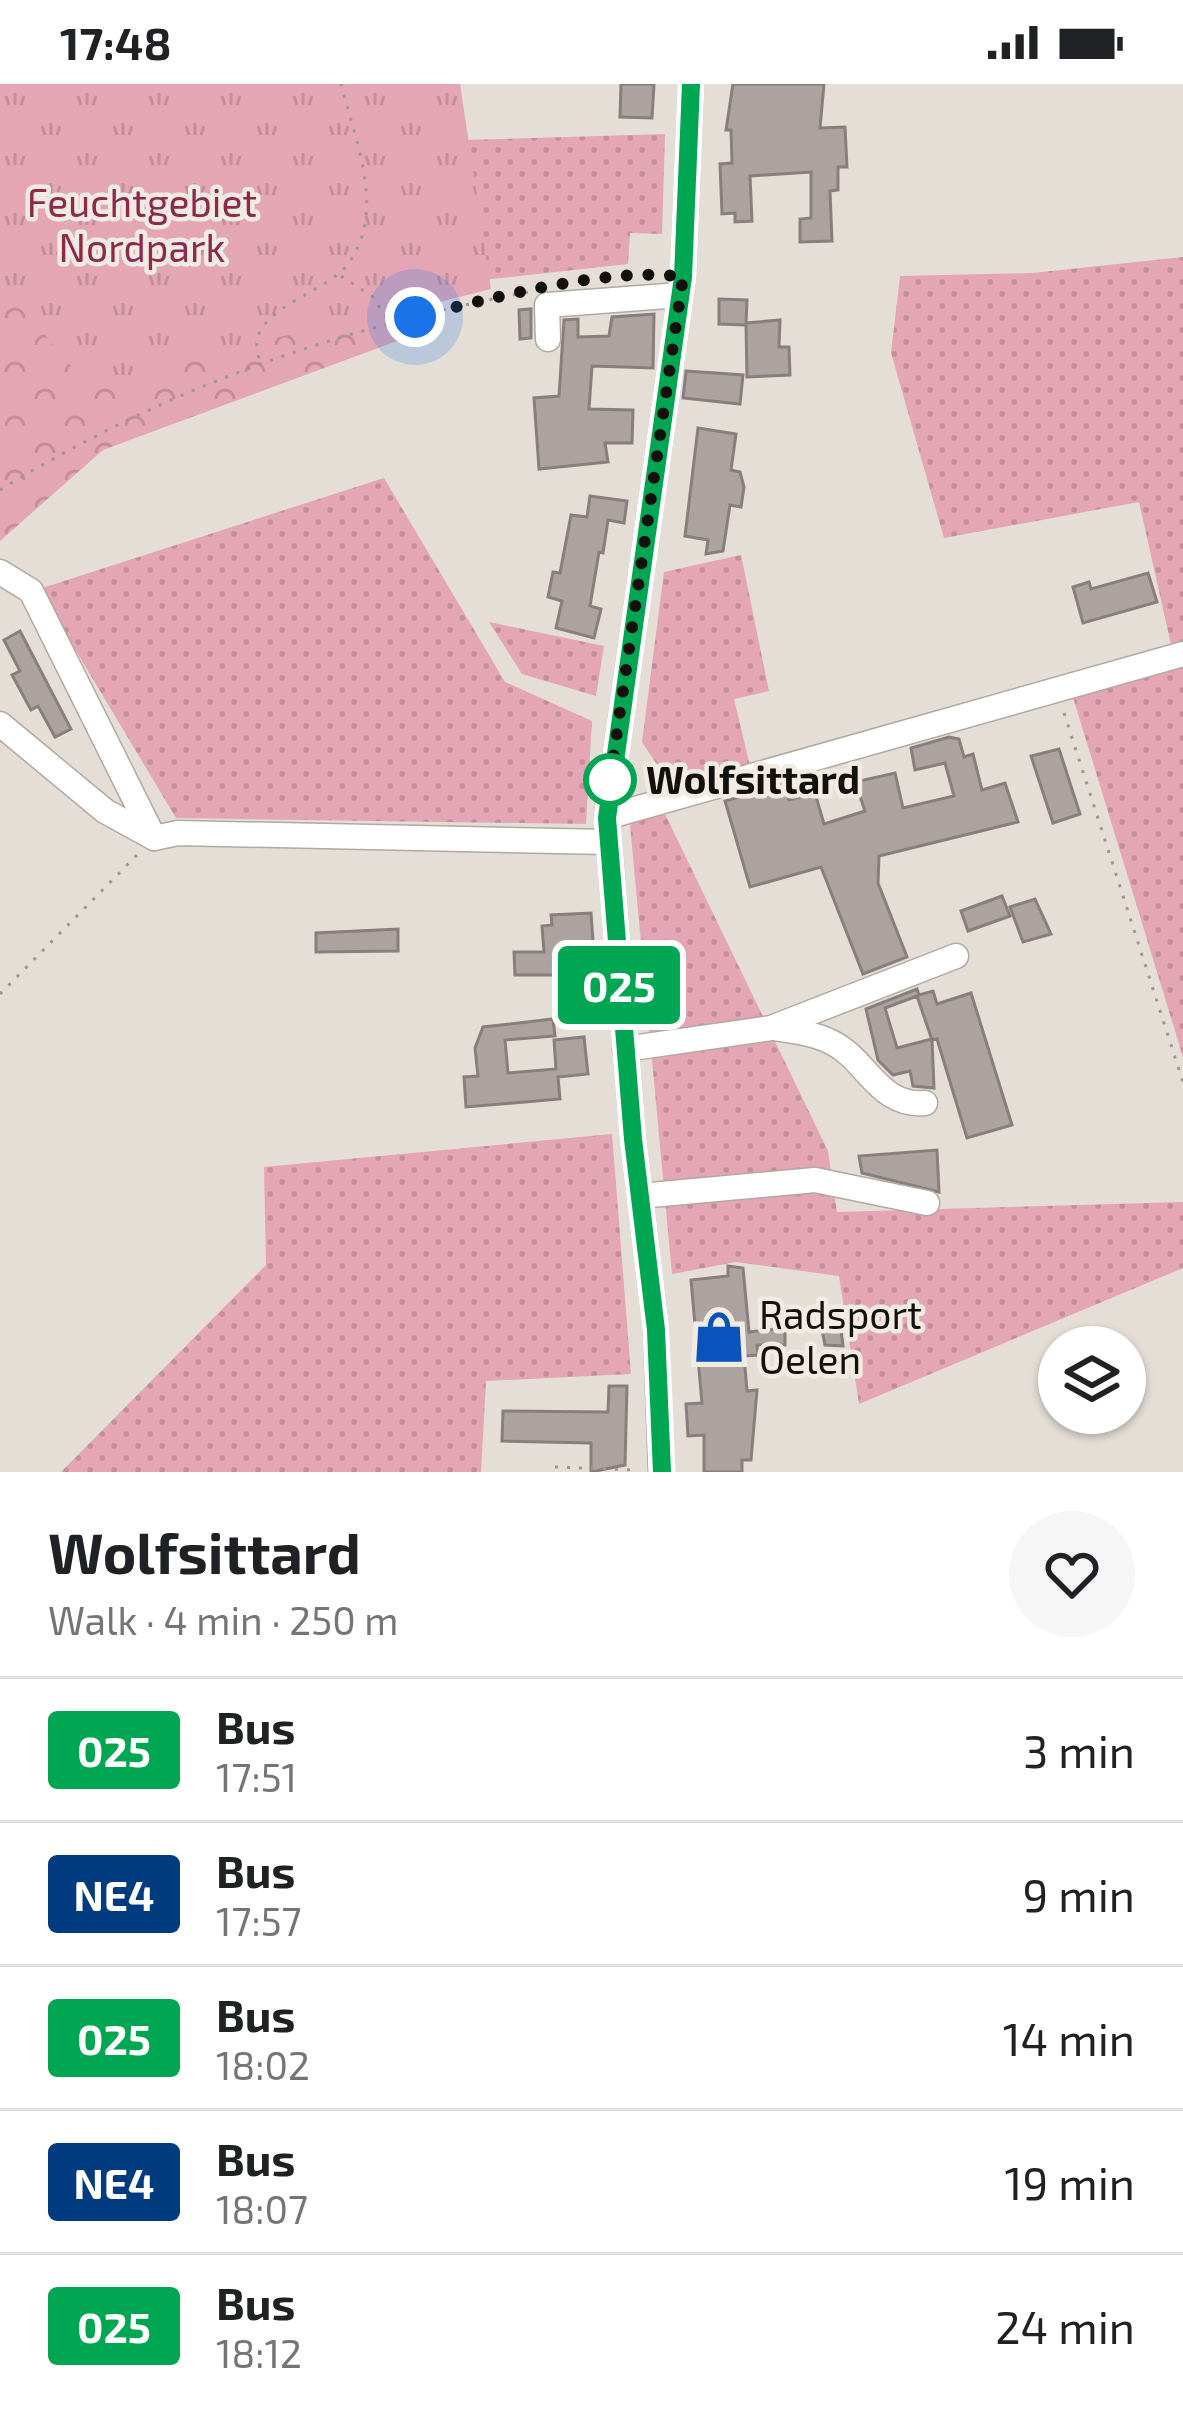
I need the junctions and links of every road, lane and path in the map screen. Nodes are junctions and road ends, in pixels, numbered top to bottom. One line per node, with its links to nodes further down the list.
1 (341, 84): 3 (path)
2 (692, 84): 5 (street)
3 (337, 275): 6 (path); 8 (path)
4 (531, 291): 6 (path)
5 (680, 295): 7 (street); 14 (street)
6 (390, 323): 8 (path)
7 (548, 339)
8 (260, 360): 9 (path)
9 (0, 490)
10 (0, 572): 15 (street)
11 (1183, 654): 12 (street)
12 (1057, 687): 14 (street); 20 (path)
13 (0, 724): 15 (street)
14 (607, 830): 15 (street); 19 (street)
15 (154, 838): 17 (path)
16 (956, 956): 18 (street)
17 (0, 994)
18 (771, 1028): 19 (street); 21 (street)
19 (625, 1049): 22 (street)
20 (1183, 1082)
21 (925, 1103)
22 (640, 1196): 23 (street); 25 (street)
23 (927, 1203)
24 (555, 1467): 25 (path)
25 (662, 1472)

